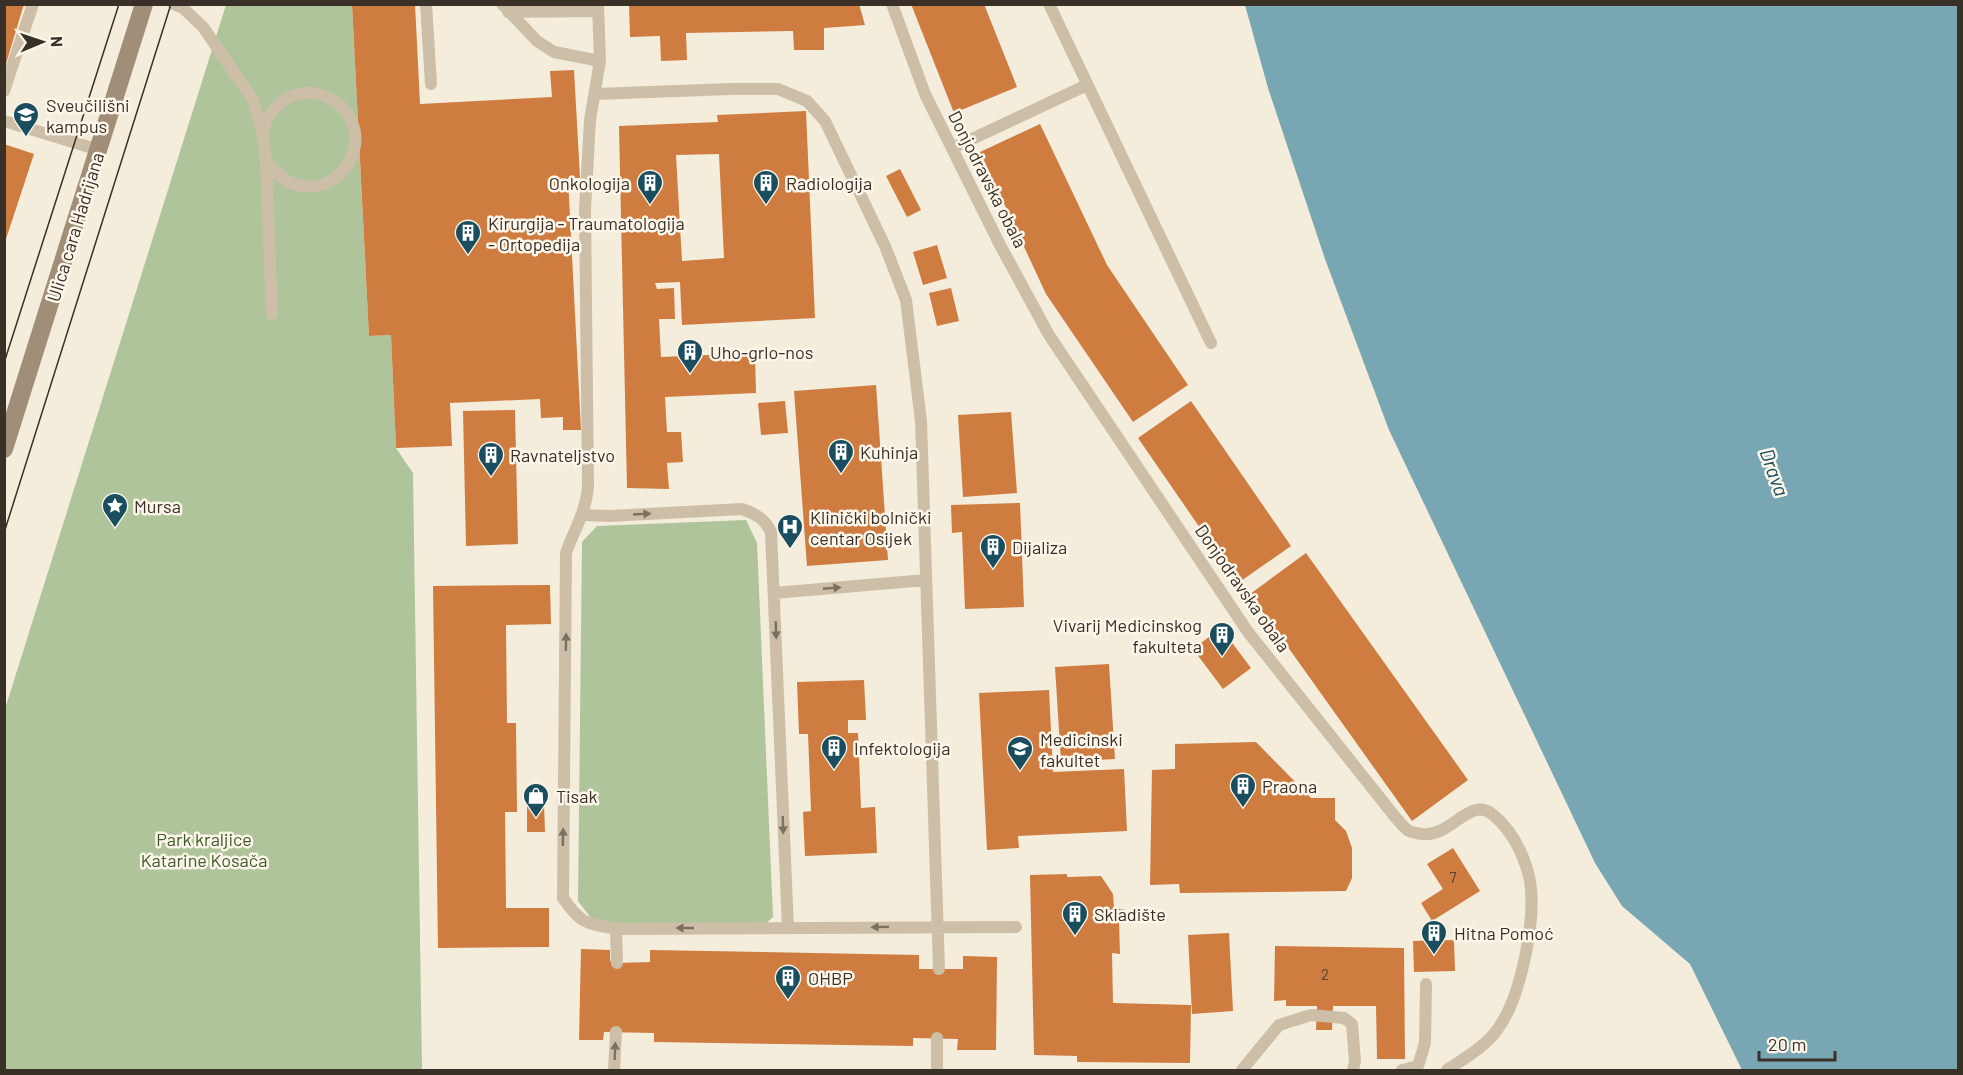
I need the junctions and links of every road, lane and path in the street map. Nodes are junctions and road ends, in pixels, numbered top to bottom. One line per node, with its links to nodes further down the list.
1 (33, 4): 12 (lane)
2 (144, 4): 17 (main road, Ulica cara Hadrijana)
3 (173, 4): 15 (lane)
4 (426, 4): 10 (lane)
5 (892, 4): 16 (lane, Donjodravska obala)
6 (1049, 4): 11 (lane)
7 (505, 8): 8 (lane); 9 (lane)
8 (598, 8): 9 (lane)
9 (600, 62): 13 (lane)
10 (431, 84)
11 (1087, 85): 16 (lane); 20 (lane)
12 (4, 91)
13 (595, 94): 22 (lane); 23 (lane)
14 (4, 121): 17 (lane)
15 (262, 130): 18 (lane); 18 (lane)
16 (952, 148): 39 (lane, Donjodravska obala)
17 (99, 150): 21 (main road, Ulica cara Hadrijana)
18 (266, 161): 19 (lane)
19 (272, 314)
20 (1211, 343)
21 (4, 449)
22 (583, 515): 24 (lane, one-way to 24); 27 (lane, one-way to 22)
23 (926, 580): 24 (lane, one-way to 23); 25 (lane)
24 (774, 593): 28 (lane, one-way to 28)
25 (938, 927): 26 (lane); 28 (lane, one-way to 28); 30 (lane)
26 (1016, 927)
27 (616, 928): 28 (lane, one-way to 27); 29 (lane)
28 (788, 928)
29 (617, 963)
30 (939, 969)
31 (1426, 984): 38 (lane)
32 (615, 1032): 34 (lane, one-way to 32)
33 (937, 1038): 35 (lane)
34 (614, 1071)
35 (937, 1071)
36 (1242, 1071): 37 (lane)
37 (1353, 1071)
38 (1402, 1071)
39 (1447, 1071)

